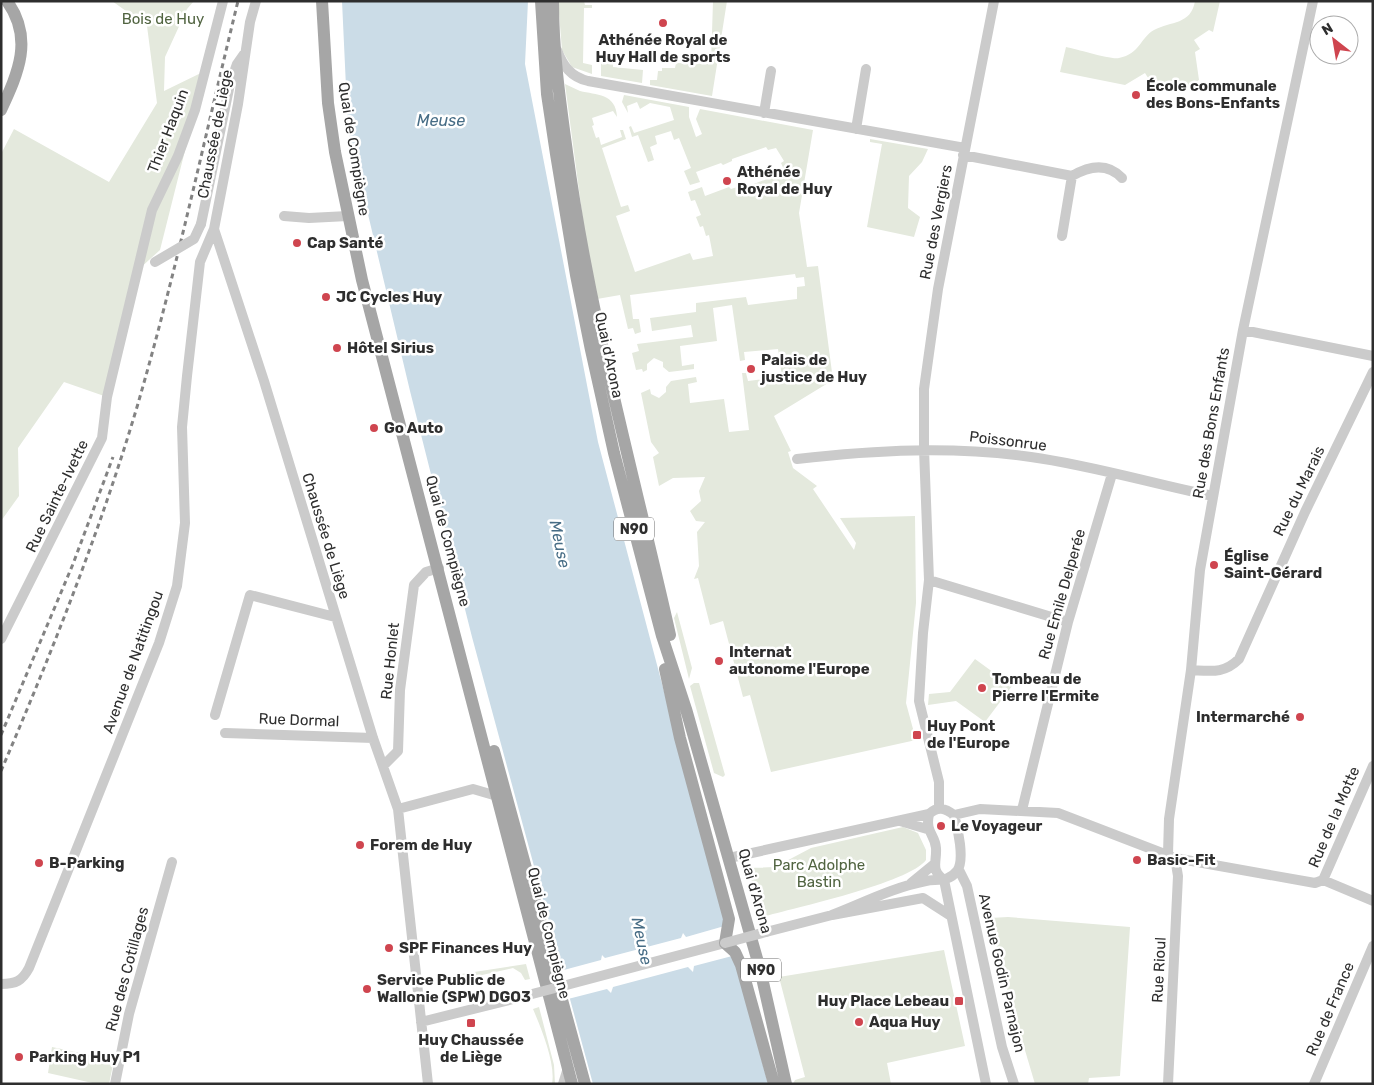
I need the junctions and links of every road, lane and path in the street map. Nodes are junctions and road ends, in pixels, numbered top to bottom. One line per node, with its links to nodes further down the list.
1 (7, 1): 13 (main road)
2 (223, 1): 23 (street, Thier Haquin)
3 (256, 1): 10 (street, Chaussée de Liège)
4 (322, 1): 20 (main road, Quai de Compiègne)
5 (541, 1): 35 (main road, Quai d'Arona / N90)
6 (552, 1): 9 (main road, Quai d'Arona / N90)
7 (994, 1): 16 (street, Rue des Vergiers)
8 (1313, 1): 24 (street, Rue des Bons Enfants)
9 (553, 40): 14 (street); 38 (main road, Quai d'Arona / N90)
10 (246, 51): 21 (street, Chaussée de Liège); 23 (street, bridge)
11 (866, 69): 15 (street)
12 (771, 71): 14 (street)
13 (1, 110)
14 (764, 113): 15 (street)
15 (856, 129): 16 (street)
16 (964, 152): 17 (street); 27 (street, Rue des Vergiers)
17 (1072, 176): 18 (street); 22 (street)
18 (1122, 178)
19 (284, 216): 20 (street)
20 (348, 216): 31 (main road, Quai de Compiègne)
21 (214, 229): 33 (street, Chaussée de Liège); 66 (street, Avenue de Natitingou)
22 (1062, 236)
23 (138, 270): 36 (street, Rue Sainte-Ivette)
24 (1243, 330): 25 (street); 30 (street, Rue des Bons Enfants)
25 (1373, 356)
26 (1373, 372): 37 (street, Rue du Marais)
27 (924, 449): 28 (street, Poissonrue); 29 (street, Poissonrue); 32 (street, Rue des Vergiers)
28 (797, 459)
29 (1112, 474): 30 (street, Poissonrue); 34 (street, Rue Emile Delperée)
30 (1213, 496): 37 (street, Rue des Bons Enfants)
31 (439, 568): 41 (main road, Quai de Compiègne); 43 (street, Rue Honlet)
32 (929, 580): 34 (street); 47 (street, Rue des Vergiers)
33 (335, 617): 39 (street); 42 (street, Chaussée de Liège)
34 (1068, 622): 48 (street, Rue Emile Delperée)
35 (662, 636): 38 (main road, Quai d'Arona / N90); 64 (main road)
36 (1, 639)
37 (1191, 670): 53 (street, Rue des Bons Enfants)
38 (686, 709): 54 (main road, Quai d'Arona / N90)
39 (215, 715)
40 (225, 733): 42 (street, Rue Dormal)
41 (482, 733): 45 (main road, Quai de Compiègne); 67 (main road)
42 (373, 738): 43 (street, Chaussée de Liège)
43 (383, 766): 46 (street, Chaussée de Liège)
44 (1373, 766): 59 (street, Rue de la Motte)
45 (497, 796): 46 (street); 69 (main road, Quai de Compiègne)
46 (398, 808): 68 (street, Chaussée de Liège)
47 (939, 808): 49 (street); 50 (street)
48 (1022, 810): 50 (street); 53 (street)
49 (928, 814): 51 (street); 52 (street)
50 (954, 816): 57 (street, Avenue Godin Parnajon)
51 (897, 821): 52 (street); 54 (street)
52 (927, 829): 56 (street)
53 (1172, 856): 59 (street); 79 (street, Rue Rioul)
54 (729, 858): 76 (main road, Quai d'Arona / N90)
55 (172, 862): 70 (street, Rue des Cotillages)
56 (933, 865): 58 (street); 60 (street)
57 (959, 870): 58 (street); 78 (street, Avenue Godin Parnajon)
58 (944, 880): 60 (street); 63 (street)
59 (1324, 880): 61 (street)
60 (909, 885): 62 (street)
61 (1373, 901)
62 (832, 915): 63 (street); 64 (street, bridge)
63 (951, 916): 77 (street)
64 (725, 943): 67 (street); 75 (main road)
65 (1373, 946): 80 (street, Rue de France)
66 (1, 984)
67 (559, 987): 68 (street, bridge); 74 (main road)
68 (421, 1022): 71 (street, Chaussée de Liège)
69 (568, 1068): 72 (street); 73 (main road, Quai de Compiègne)
70 (115, 1084)
71 (428, 1084)
72 (563, 1084)
73 (572, 1084)
74 (584, 1084)
75 (774, 1084)
76 (786, 1084)
77 (986, 1084)
78 (1014, 1084)
79 (1168, 1084)
80 (1314, 1084)

